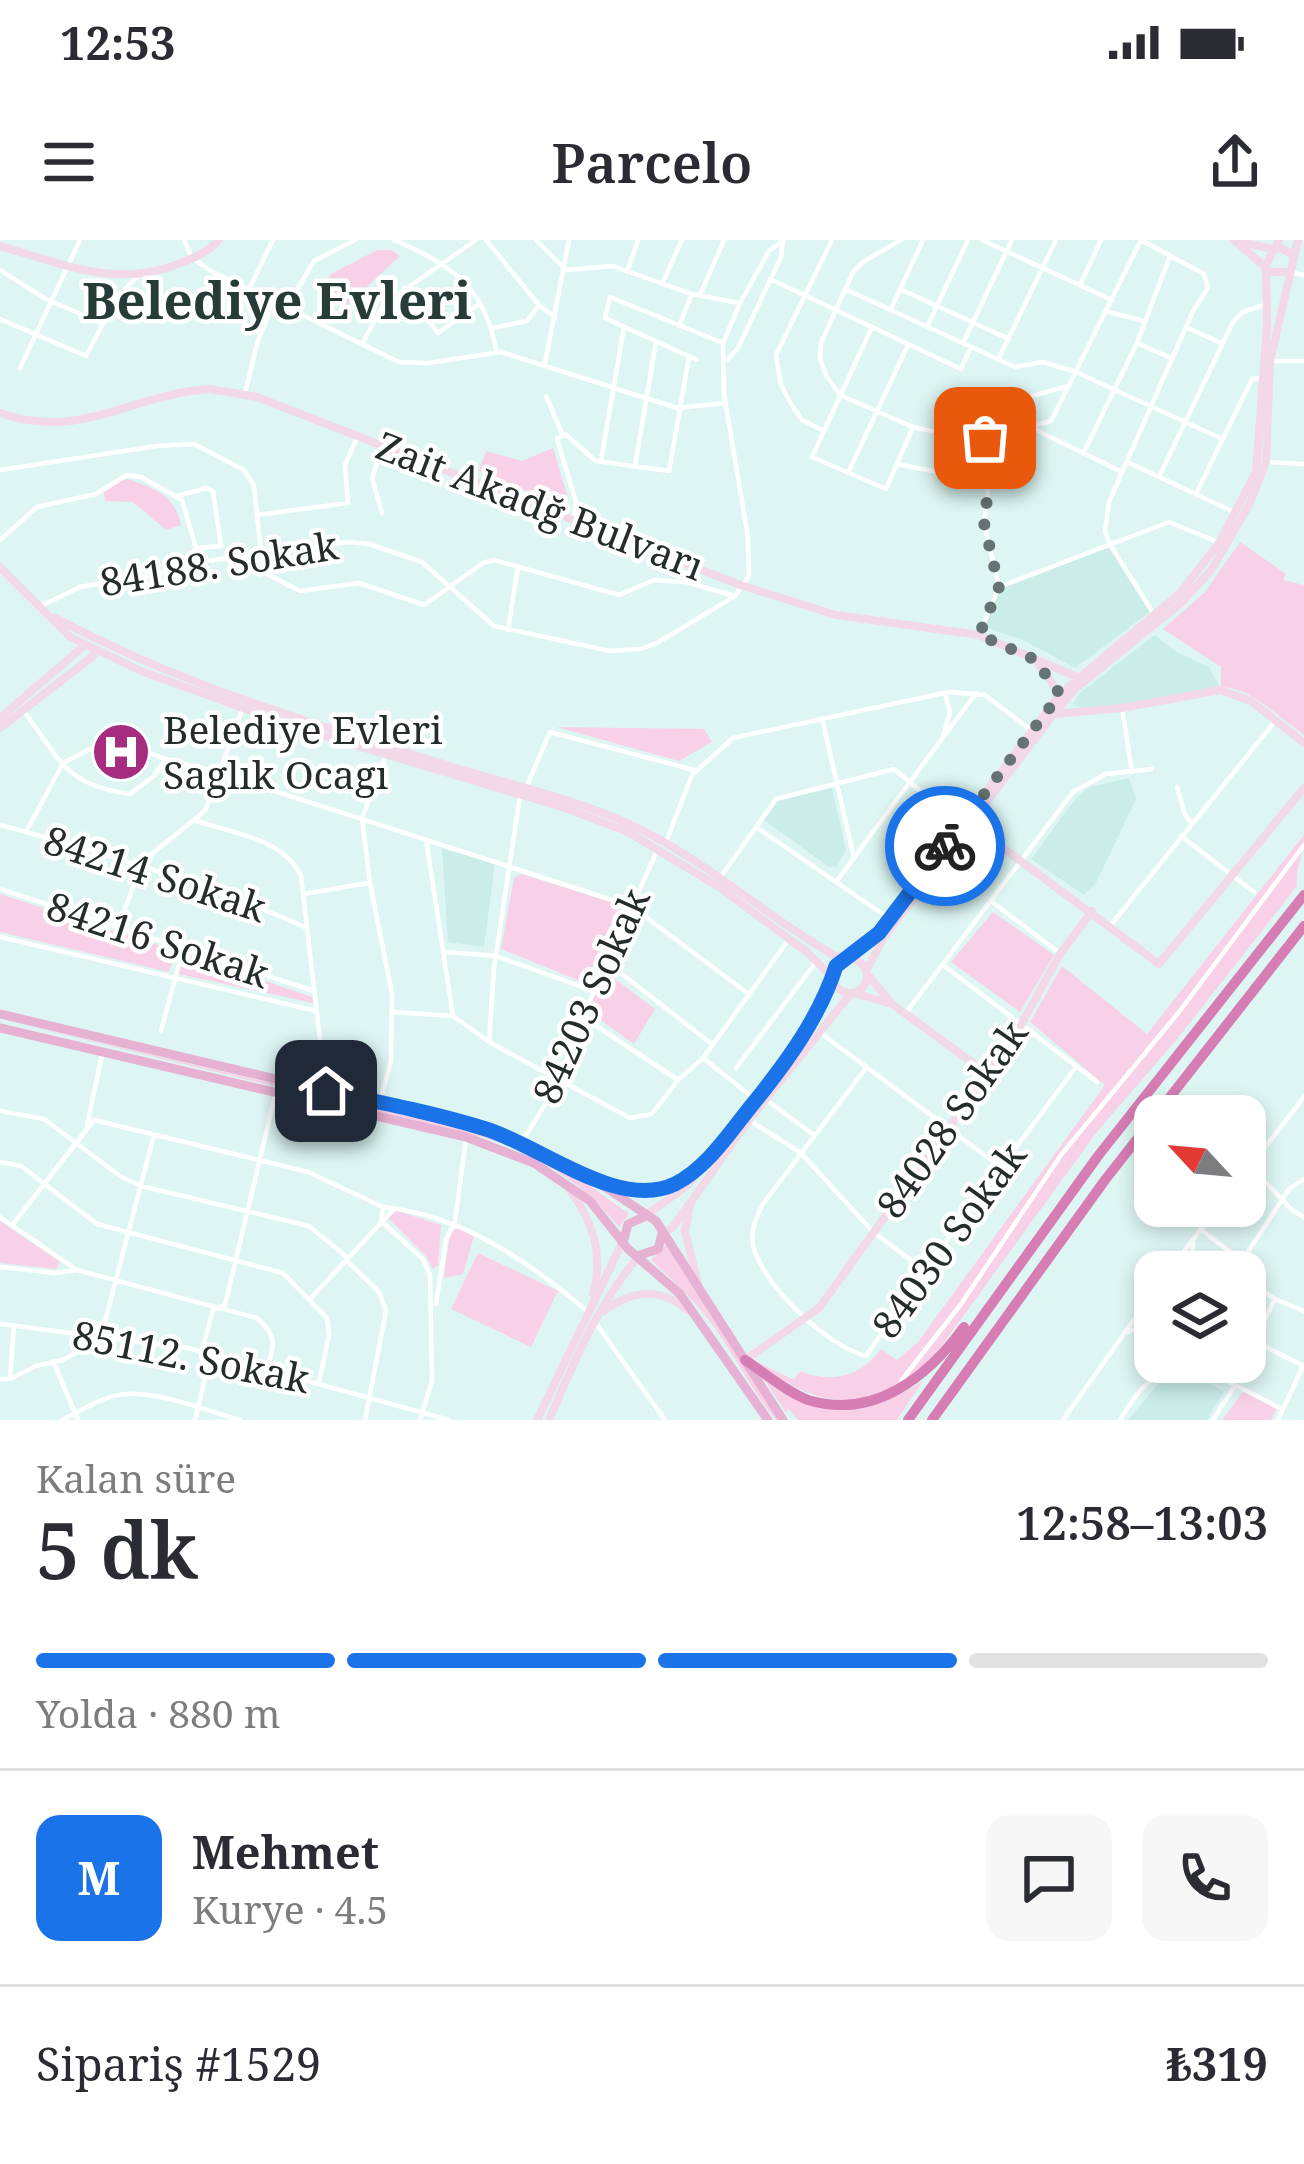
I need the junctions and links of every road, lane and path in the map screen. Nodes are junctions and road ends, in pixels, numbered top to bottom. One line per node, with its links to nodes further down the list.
1 (80, 240): 37 (street)
2 (184, 240): 35 (street)
3 (219, 240): 35 (main road)
4 (273, 240): 52 (street)
5 (353, 240): 63 (street)
6 (394, 240): 36 (street)
7 (476, 240): 36 (street)
8 (486, 240): 61 (street)
9 (536, 240): 41 (street)
10 (569, 240): 41 (street)
11 (638, 240): 42 (street)
12 (682, 240): 47 (street)
13 (724, 240): 54 (street)
14 (772, 240): 28 (street)
15 (832, 240): 53 (street)
16 (883, 240): 30 (street)
17 (901, 240): 30 (street)
18 (923, 240): 51 (street)
19 (968, 240): 62 (street)
20 (982, 240): 32 (street)
21 (1012, 240): 32 (street)
22 (1056, 240): 39 (street)
23 (1101, 240): 48 (street)
24 (1141, 240): 33 (street); 55 (street)
25 (1235, 240): 31 (main road); 38 (main road)
26 (1279, 240): 31 (main road)
27 (1298, 240): 34 (main road)
28 (784, 241): 46 (street); 58 (street)
29 (0, 246): 37 (main road)
30 (886, 248): 50 (street)
31 (1272, 249): 34 (main road); 38 (main road)
32 (1006, 251): 39 (street); 70 (street)
33 (1171, 254): 69 (street); 77 (street)
34 (1293, 255): 43 (main road)
35 (192, 258): 45 (main road); 52 (street)
36 (442, 262): 49 (street); 59 (street)
37 (68, 265): 45 (main road); 56 (street)
38 (1266, 265): 43 (main road); 60 (main road)
39 (1043, 269): 48 (street); 79 (street)
40 (0, 270): 56 (street)
41 (566, 270): 42 (street); 67 (street)
42 (627, 272): 47 (street)
43 (1289, 272): 44 (street); 91 (main road)
44 (1304, 275)
45 (137, 277): 71 (street)
46 (770, 279): 53 (street); 92 (street)
47 (662, 284): 54 (street)
48 (1080, 285): 55 (street)
49 (404, 288): 59 (street); 85 (street)
50 (845, 289): 64 (street); 65 (street)
51 (900, 289): 62 (street); 64 (street)
52 (249, 290): 57 (street)
53 (803, 293): 65 (street); 113 (street)
54 (696, 295): 58 (street); 72 (street)
55 (1112, 300): 66 (street)
56 (51, 301): 71 (street); 78 (street)
57 (274, 301): 63 (street); 101 (street)
58 (740, 303): 81 (street)
59 (479, 304): 76 (street)
60 (1267, 304): 84 (street); 97 (main road)
61 (539, 305): 67 (street); 76 (street)
62 (938, 306): 70 (street); 75 (street)
63 (287, 307): 85 (street)
64 (891, 309): 75 (street)
65 (836, 310): 74 (street); 102 (street)
66 (1107, 311): 69 (street); 96 (street)
67 (555, 317): 94 (street)
68 (0, 319): 78 (street)
69 (1144, 321): 83 (street)
70 (972, 322): 79 (street); 82 (street)
71 (103, 324): 78 (street)
72 (680, 326): 73 (street); 81 (street)
73 (624, 327): 80 (street); 99 (street)
74 (872, 327): 86 (street); 102 (street)
75 (927, 327): 82 (street)
76 (492, 328): 88 (street)
77 (1188, 328): 84 (street); 89 (street)
78 (36, 334): 95 (street)
79 (1009, 339): 90 (street)
80 (656, 342): 104 (street); 107 (street)
81 (723, 343): 92 (street)
82 (962, 343): 87 (street)
83 (1137, 343): 89 (street); 100 (street)
84 (1221, 343): 110 (street)
85 (362, 344): 88 (street)
86 (908, 345): 87 (street); 108 (street)
87 (971, 347): 90 (street)
88 (496, 352): 94 (street)
89 (1173, 359): 106 (street)
90 (998, 360): 96 (street)
91 (1270, 361): 93 (street); 123 (main road)
92 (726, 362): 105 (street)
93 (1304, 362)
94 (545, 363): 99 (street)
95 (20, 368)
96 (1076, 372): 98 (street); 100 (street)
97 (1261, 378): 118 (street); 135 (main road)
98 (1070, 386): 112 (street); 114 (street)
99 (612, 388): 104 (street); 121 (street)
100 (1114, 390): 106 (street); 120 (street)
101 (245, 394): 109 (main road, Zait Akadğ Bulvarı); 115 (main road, Zait Akadğ Bulvarı)
102 (841, 394): 108 (street); 113 (street)
103 (546, 397): 116 (street)
104 (646, 400): 107 (street); 126 (street)
105 (725, 403): 107 (street); 144 (street)
106 (1150, 408): 110 (street); 122 (street)
107 (680, 409): 126 (street)
108 (878, 411): 111 (street); 129 (street)
109 (0, 413)
110 (1186, 423): 118 (street); 130 (street)
111 (913, 427): 114 (street); 124 (street)
112 (1030, 427): 117 (street); 120 (street)
113 (824, 431): 129 (street)
114 (937, 432): 117 (street)
115 (358, 435): 119 (main road, Zait Akadğ Bulvarı); 136 (street)
116 (562, 436): 121 (street); 137 (street)
117 (985, 438): 131 (street)
118 (1220, 438): 132 (street)
119 (383, 445): 134 (street); 137 (main road, Zait Akadğ Bulvarı)
120 (1084, 454): 128 (street)
121 (601, 461): 126 (street)
122 (1125, 461): 128 (street); 130 (street)
123 (1266, 462): 125 (street); 162 (main road)
124 (897, 464): 129 (street); 131 (street)
125 (1304, 464)
126 (634, 466)
127 (0, 470): 136 (street)
128 (1120, 471): 139 (street)
129 (848, 473)
130 (1159, 477): 132 (street)
131 (984, 481): 146 (street)
132 (1196, 494): 135 (street)
133 (178, 496): 133 (street); 138 (street)
134 (382, 513)
135 (1236, 513): 140 (main road)
136 (257, 515): 141 (street)
137 (574, 520): 144 (main road, Zait Akadğ Bulvarı)
138 (0, 540)
139 (1108, 543): 140 (street); 146 (street); 149 (street)
140 (1219, 543): 149 (main road)
141 (261, 554): 145 (street, 84188. Sokak); 145 (street); 148 (street, 84188. Sokak)
142 (518, 566): 145 (street); 147 (street); 150 (street)
143 (0, 567): 148 (main road)
144 (743, 586): 147 (street, 84188. Sokak); 151 (main road, Zait Akadğ Bulvarı)
145 (453, 587): 150 (street, 84188. Sokak)
146 (999, 587): 151 (street)
147 (735, 596): 150 (street, 84188. Sokak)
148 (42, 609): 152 (main road)
149 (1155, 616): 155 (main road)
150 (508, 630)
151 (979, 635): 153 (main road, Zait Akadğ Bulvarı)
152 (95, 643): 154 (main road); 160 (main road); 181 (main road)
153 (1034, 659): 155 (main road, Zait Akadğ Bulvarı); 158 (main road)
154 (74, 664): 161 (main road); 163 (main road)
155 (1077, 677): 158 (main road)
156 (976, 692): 157 (street); 167 (street); 169 (street)
157 (945, 693): 164 (street); 169 (street)
158 (1060, 694): 167 (main road)
159 (1122, 708): 162 (main road); 165 (main road); 175 (street)
160 (242, 709): 170 (main road); 176 (street)
161 (23, 710): 166 (main road); 172 (street)
162 (1052, 715): 185 (main road)
163 (0, 718)
164 (822, 718): 174 (street); 177 (street)
165 (1276, 720): 168 (main road); 184 (street)
166 (0, 728)
167 (1032, 731): 185 (main road)
168 (1304, 743)
169 (940, 745): 178 (street)
170 (386, 755): 181 (main road); 182 (street)
171 (165, 759): 172 (street); 172 (street); 176 (street)
172 (63, 763): 188 (street)
173 (1152, 769): 175 (street)
174 (697, 770): 181 (street); 191 (street, 84203 Sokak)
175 (1132, 772): 193 (street)
176 (219, 773): 182 (street); 183 (street)
177 (834, 782): 178 (street); 187 (street); 198 (street)
178 (910, 783): 185 (street); 198 (street)
179 (1177, 787): 184 (street)
180 (1304, 788): 196 (main road)
181 (523, 792): 191 (main road); 195 (street)
182 (362, 818): 190 (street); 199 (street)
183 (197, 821): 194 (street); 202 (street)
184 (1192, 823): 189 (street)
185 (966, 824): 193 (main road); 207 (main road); 222 (main road)
186 (0, 825): 188 (street, 84214 Sokak)
187 (756, 827): 197 (street); 198 (street)
188 (26, 832): 194 (street, 84214 Sokak)
189 (1181, 836): 196 (street); 208 (street)
190 (426, 839): 195 (street); 215 (street)
191 (662, 845): 197 (main road); 205 (street, 84203 Sokak); 213 (main road)
192 (1304, 845): 334 (street)
193 (1023, 860): 204 (street); 206 (main road)
194 (140, 866): 210 (street); 211 (street, 84214 Sokak)
195 (507, 866): 205 (street); 217 (street)
196 (1232, 876): 201 (street); 208 (main road)
197 (720, 878): 218 (main road)
198 (836, 882): 207 (street)
199 (370, 883): 202 (street); 231 (street)
200 (0, 889): 210 (street, 84216 Sokak)
201 (1254, 892)
202 (303, 894): 211 (street)
203 (1303, 896): 248 (highway)
204 (991, 902): 216 (street); 221 (street)
205 (631, 906): 219 (street, 84203 Sokak); 228 (street)
206 (1091, 911): 208 (main road); 216 (main road, 84028 Sokak)
207 (890, 919): 218 (main road)
208 (1110, 926)
209 (1304, 926): 354 (highway)
210 (118, 927): 214 (street, 84216 Sokak)
211 (308, 928): 226 (street)
212 (0, 937): 223 (street)
213 (789, 939): 220 (main road); 228 (street)
214 (183, 949): 223 (street); 226 (street, 84216 Sokak)
215 (445, 952): 217 (street); 234 (street)
216 (1060, 954): 236 (main road, 84028 Sokak)
217 (496, 956): 225 (street); 240 (street)
218 (845, 960): 222 (main road); 224 (main road)
219 (607, 962): 225 (street, 84203 Sokak); 241 (street)
220 (816, 962): 224 (main road); 245 (street)
221 (943, 965): 233 (street); 236 (street)
222 (867, 973): 227 (main road); 229 (main road)
223 (175, 978): 230 (street); 239 (street)
224 (834, 980): 227 (main road); 255 (main road)
225 (595, 991): 235 (street, 84203 Sokak)
226 (317, 992): 230 (street)
227 (852, 993): 229 (main road); 238 (main road)
228 (750, 995): 241 (street)
229 (892, 1004): 233 (main road)
230 (318, 1011): 252 (street)
231 (392, 1012): 234 (street); 256 (street)
232 (0, 1014): 252 (main road)
233 (905, 1014): 247 (main road)
234 (453, 1016): 240 (street)
235 (583, 1017): 249 (street); 250 (street, 84203 Sokak)
236 (1021, 1025): 244 (street); 247 (main road, 84028 Sokak)
237 (0, 1028): 242 (main road)
238 (818, 1030): 246 (street); 255 (main road)
239 (161, 1031)
240 (489, 1042): 250 (street)
241 (713, 1045): 243 (street)
242 (104, 1050): 253 (main road); 261 (street)
243 (703, 1058): 249 (street); 255 (street)
244 (1076, 1067): 251 (street); 274 (street, 84030 Sokak)
245 (736, 1068)
246 (866, 1068): 262 (street); 264 (street)
247 (988, 1074): 262 (main road, 84028 Sokak)
248 (1162, 1074): 328 (highway); 353 (highway)
249 (678, 1080): 250 (street)
250 (560, 1081): 267 (street, 84203 Sokak)
251 (1097, 1082)
252 (326, 1091): 256 (main road)
253 (276, 1092): 265 (main road); 271 (street)
254 (1304, 1097): 258 (street)
255 (760, 1100): 260 (main road); 264 (street); 270 (main road)
256 (379, 1103): 267 (main road)
257 (0, 1111): 266 (street)
258 (1293, 1111): 259 (street); 268 (street)
259 (1304, 1118)
260 (749, 1120): 269 (street); 281 (main road)
261 (87, 1125): 263 (street); 266 (street)
262 (948, 1127): 274 (street); 293 (main road, 84028 Sokak)
263 (154, 1135): 271 (street); 280 (street)
264 (814, 1136): 269 (street)
265 (466, 1138): 277 (main road); 291 (street)
266 (76, 1142): 279 (street); 280 (street)
267 (521, 1142): 273 (main road)
268 (1266, 1146)
269 (801, 1153): 293 (street); 319 (street)
270 (710, 1157): 273 (main road); 286 (main road)
271 (263, 1161): 283 (street); 285 (street)
272 (0, 1162): 279 (street)
273 (569, 1167): 286 (main road)
274 (1000, 1167): 275 (street); 307 (street, 84030 Sokak)
275 (1014, 1177)
276 (1304, 1179): 282 (street)
277 (562, 1180): 297 (main road); 315 (main road)
278 (1266, 1181): 282 (street)
279 (43, 1183): 290 (street); 294 (street)
280 (141, 1186): 285 (street); 294 (street)
281 (694, 1192): 295 (main road); 309 (main road)
282 (1284, 1198): 288 (street); 301 (street)
283 (383, 1207): 284 (street); 289 (street)
284 (398, 1208): 289 (street); 291 (street)
285 (249, 1212): 303 (street); 304 (street)
286 (644, 1216): 295 (main road); 297 (main road)
287 (0, 1217): 290 (street)
288 (1304, 1217)
289 (381, 1221): 303 (street); 320 (street)
290 (13, 1224): 306 (street)
291 (452, 1225): 315 (street); 320 (street)
292 (1200, 1229): 296 (street); 300 (street)
293 (873, 1232): 307 (street); 319 (main road, 84028 Sokak)
294 (128, 1234): 304 (street); 308 (street)
295 (662, 1234): 302 (main road); 309 (main road)
296 (1194, 1238): 298 (street); 299 (street)
297 (624, 1239): 302 (main road); 315 (main road)
298 (1184, 1251)
299 (1193, 1251)
300 (1228, 1251)
301 (1248, 1251)
302 (640, 1256): 315 (main road); 317 (main road)
303 (347, 1257): 311 (street); 337 (street)
304 (236, 1263): 311 (street); 313 (street)
305 (0, 1268): 306 (street)
306 (76, 1270): 308 (street)
307 (927, 1273): 319 (street, 84030 Sokak)
308 (115, 1281): 313 (street); 324 (street)
309 (699, 1285): 328 (main road)
310 (1266, 1291): 312 (street)
311 (311, 1298): 335 (street)
312 (1276, 1298): 314 (street); 316 (street)
313 (219, 1307): 327 (street); 331 (street)
314 (1304, 1311)
315 (591, 1317): 317 (main road); 348 (main road); 349 (main road); 350 (street)
316 (1266, 1319)
317 (699, 1320): 351 (main road)
318 (1134, 1320): 325 (street)
319 (804, 1321): 328 (main road, 84028 Sokak)
320 (433, 1322): 340 (street)
321 (0, 1324): 322 (street, 85112. Sokak)
322 (14, 1325): 324 (street, 85112. Sokak); 333 (street)
323 (1134, 1330): 325 (street)
324 (98, 1334): 327 (street, 85112. Sokak); 329 (street)
325 (1123, 1335): 355 (street)
326 (1266, 1347): 330 (street)
327 (207, 1352): 331 (street, 85112. Sokak); 338 (street)
328 (745, 1360): 352 (main road)
329 (53, 1361): 333 (street); 341 (street)
330 (1304, 1366): 339 (street)
331 (267, 1368): 335 (street, 85112. Sokak)
332 (0, 1379): 333 (street)
333 (10, 1379)
334 (901, 1381)
335 (319, 1382): 337 (street, 85112. Sokak)
336 (1234, 1387): 339 (street); 356 (street); 357 (street)
337 (368, 1396): 340 (street, 85112. Sokak); 345 (street)
338 (198, 1409): 341 (street); 343 (street); 344 (street)
339 (1282, 1409): 358 (street)
340 (422, 1411): 346 (street); 347 (street, 85112. Sokak)
341 (77, 1417): 342 (street)
342 (62, 1420)
343 (195, 1420)
344 (240, 1420)
345 (365, 1420)
346 (420, 1420)
347 (448, 1420)
348 (537, 1420)
349 (548, 1420)
350 (665, 1420)
351 (767, 1420)
352 (784, 1420)
353 (908, 1420)
354 (936, 1420)
355 (1063, 1420)
356 (1120, 1420)
357 (1213, 1420)
358 (1278, 1420)

